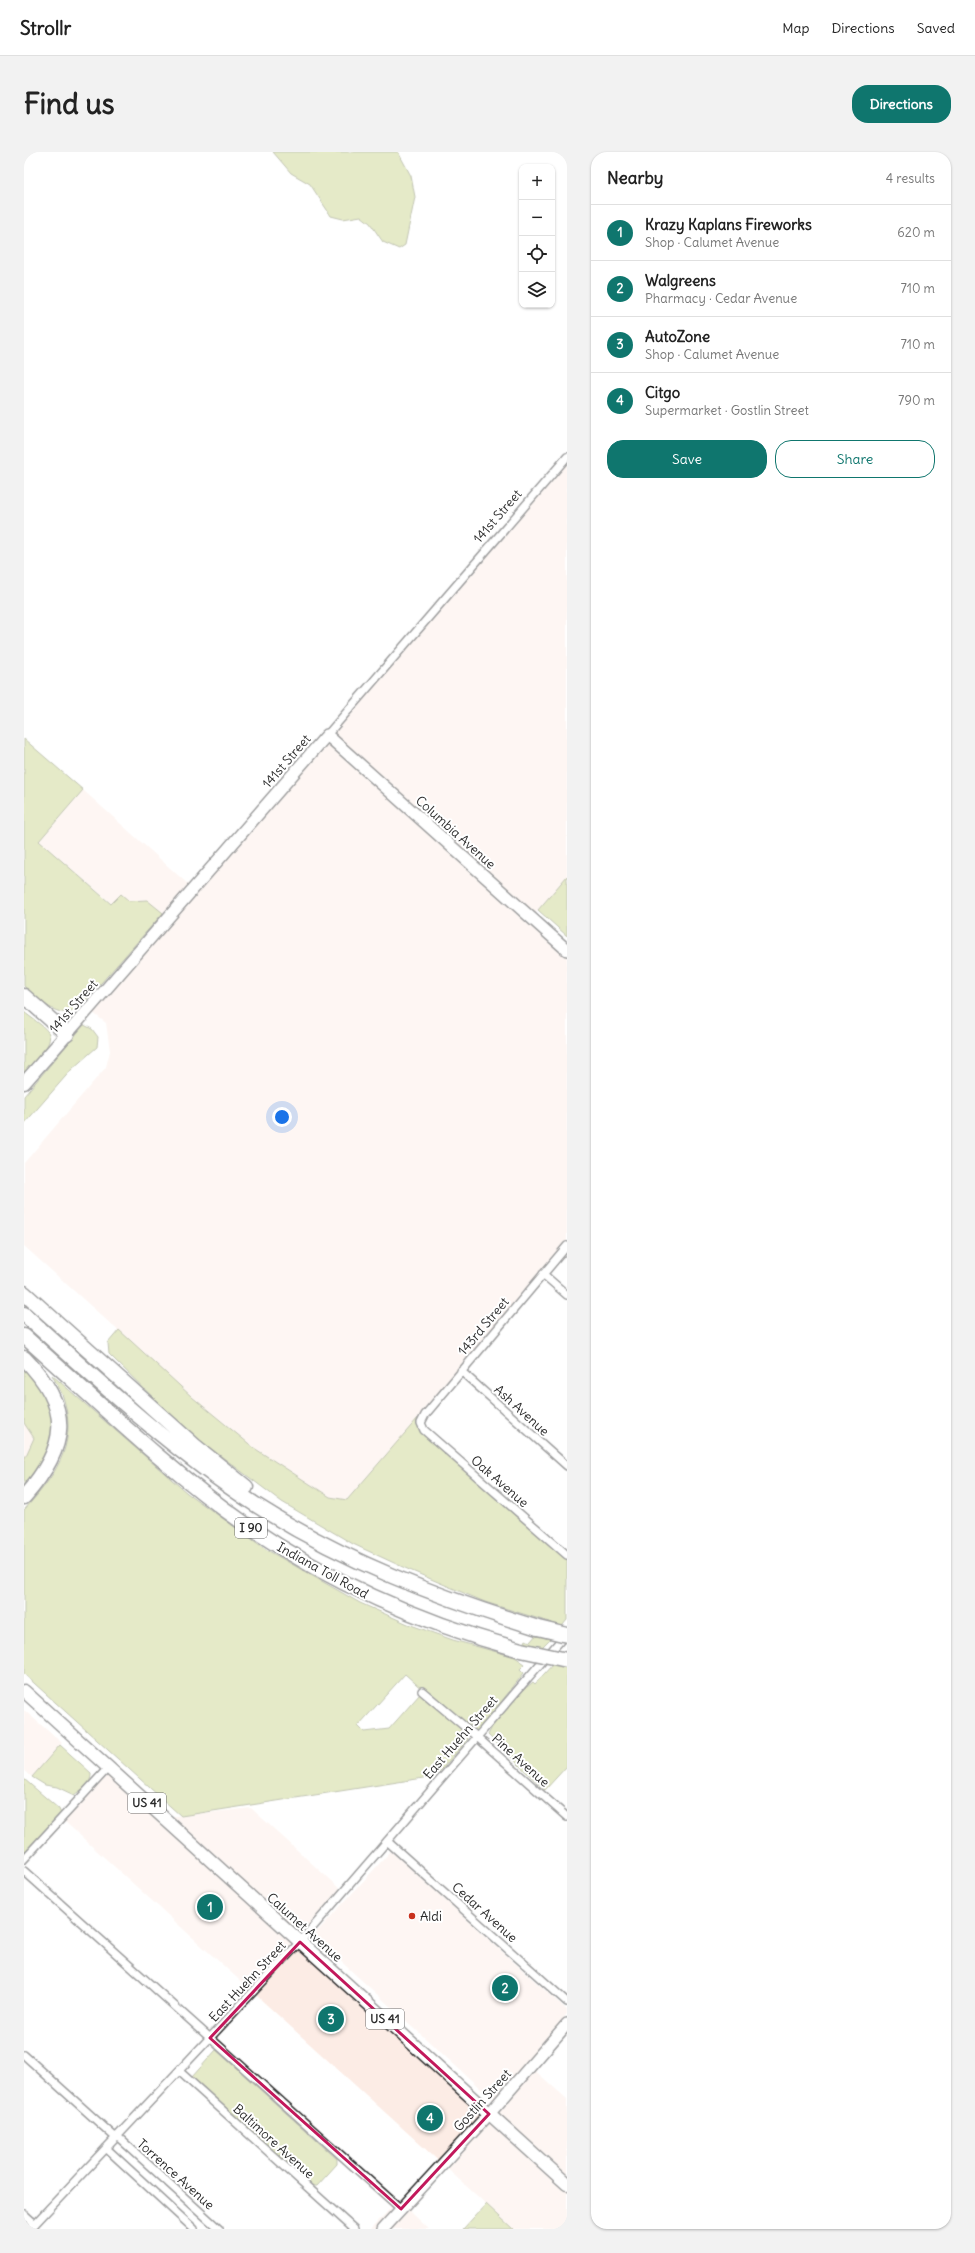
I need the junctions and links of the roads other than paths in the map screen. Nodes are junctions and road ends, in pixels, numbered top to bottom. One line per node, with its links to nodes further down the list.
1 (567, 457): 2 (street, 141st Street)
2 (327, 735): 3 (street, Columbia Avenue); 6 (street, 141st Street)
3 (567, 950)
4 (24, 996): 6 (highway)
5 (24, 1008): 6 (highway)
6 (65, 1037): 7 (main road, 141st Street)
7 (24, 1082)
8 (567, 1246): 9 (street, 143rd Street)
9 (543, 1274): 11 (street); 15 (street, 143rd Street)
10 (24, 1293): 19 (highway)
11 (567, 1295)
12 (24, 1314): 19 (highway, Indiana Toll Road / I 90)
13 (24, 1336): 23 (highway, Indiana Toll Road / I 90, bridge)
14 (24, 1358): 18 (highway)
15 (461, 1371): 16 (street, 143rd Street); 17 (street, Ash Avenue)
16 (421, 1423): 20 (street, Oak Avenue)
17 (567, 1466)
18 (24, 1498)
19 (296, 1529): 22 (highway, Indiana Toll Road / I 90, bridge)
20 (567, 1555)
21 (567, 1632): 26 (street, East Huehn Street)
22 (567, 1635)
23 (567, 1660)
24 (24, 1691): 27 (main road, Calumet Avenue / US 41)
25 (422, 1691): 26 (street, Pine Avenue)
26 (477, 1736): 28 (street, Pine Avenue); 29 (street, East Huehn Street)
27 (108, 1768): 30 (street); 32 (main road, Calumet Avenue / US 41)
28 (567, 1817)
29 (386, 1841): 32 (street, East Huehn Street); 33 (street, Cedar Avenue)
30 (24, 1859)
31 (24, 1871): 35 (street)
32 (300, 1942): 35 (street, East Huehn Street); 38 (main road, Calumet Avenue / US 41)
33 (567, 2002)
34 (567, 2024): 38 (street, Gostlin Street)
35 (210, 2038): 37 (street, East Huehn Street); 42 (street)
36 (24, 2055): 39 (street, Torrence Avenue)
37 (179, 2071): 39 (street, East Huehn Street); 47 (street, Baltimore Avenue)
38 (489, 2114): 41 (main road, Calumet Avenue / US 41); 42 (street, Gostlin Street)
39 (117, 2137): 40 (street, East Huehn Street); 46 (street, Torrence Avenue)
40 (106, 2148): 44 (street, East Huehn Street); 45 (street)
41 (567, 2184)
42 (401, 2209): 48 (street, Gostlin Street)
43 (24, 2214): 44 (street)
44 (33, 2226)
45 (194, 2229)
46 (220, 2229)
47 (354, 2229)
48 (383, 2229)

